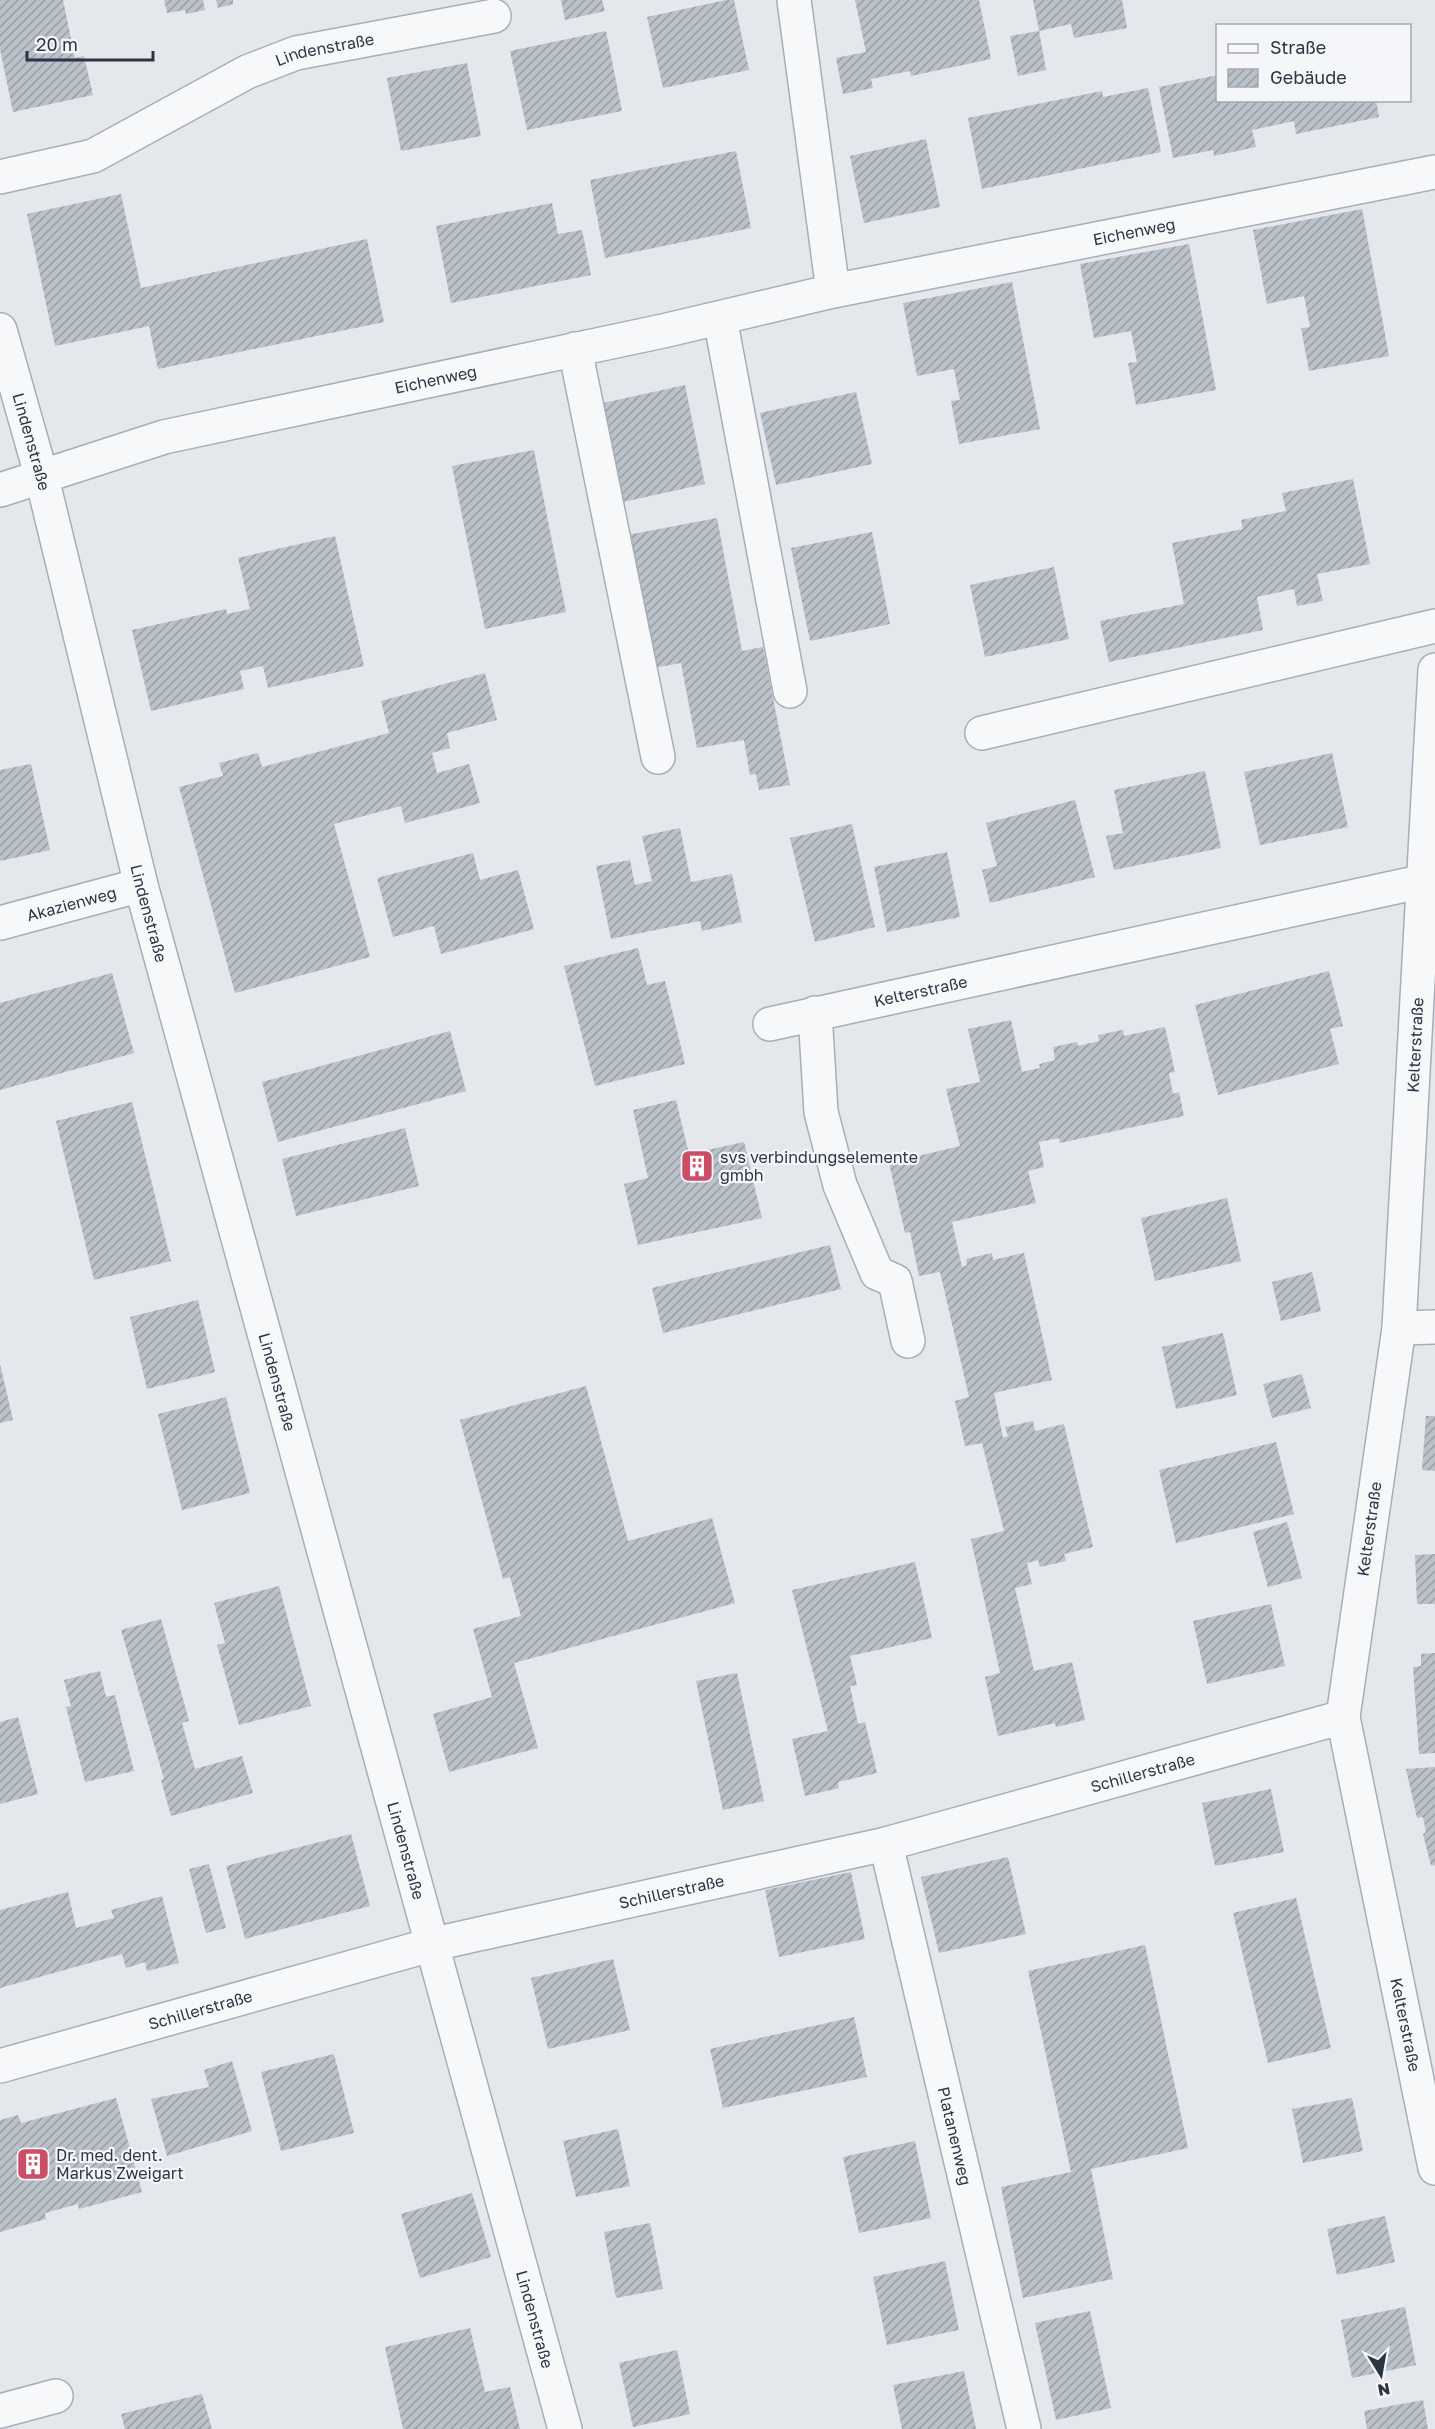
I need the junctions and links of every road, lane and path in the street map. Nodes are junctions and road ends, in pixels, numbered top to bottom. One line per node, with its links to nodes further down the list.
1 (794, 0): 5 (street)
2 (494, 16): 4 (street, Lindenstraße)
3 (1435, 172): 5 (street, Eichenweg)
4 (0, 177)
5 (833, 291): 6 (street, Eichenweg)
6 (720, 318): 8 (street, Eichenweg); 13 (street)
7 (0, 330): 9 (street, Lindenstraße)
8 (575, 349): 9 (street, Eichenweg); 15 (street)
9 (42, 478): 10 (street, Eichenweg); 17 (street, Lindenstraße)
10 (0, 490)
11 (1435, 626): 14 (street)
12 (1435, 670): 16 (street, Kelterstraße)
13 (790, 691)
14 (982, 733)
15 (658, 757)
16 (1424, 881): 19 (street, Kelterstraße); 22 (street, Kelterstraße)
17 (141, 885): 18 (street, Akazienweg); 26 (street, Lindenstraße)
18 (0, 923)
19 (815, 1013): 20 (street, Kelterstraße); 23 (street)
20 (770, 1024)
21 (1435, 1327): 22 (street)
22 (1399, 1328): 24 (street, Kelterstraße)
23 (908, 1341)
24 (1343, 1717): 25 (street, Schillerstraße); 28 (street, Kelterstraße)
25 (886, 1844): 26 (street, Schillerstraße); 32 (street, Platanenweg)
26 (434, 1944): 27 (street, Schillerstraße); 31 (street, Lindenstraße)
27 (0, 2066)
28 (1435, 2168)
29 (56, 2396): 30 (street)
30 (0, 2411)
31 (565, 2429)
32 (1024, 2429)

